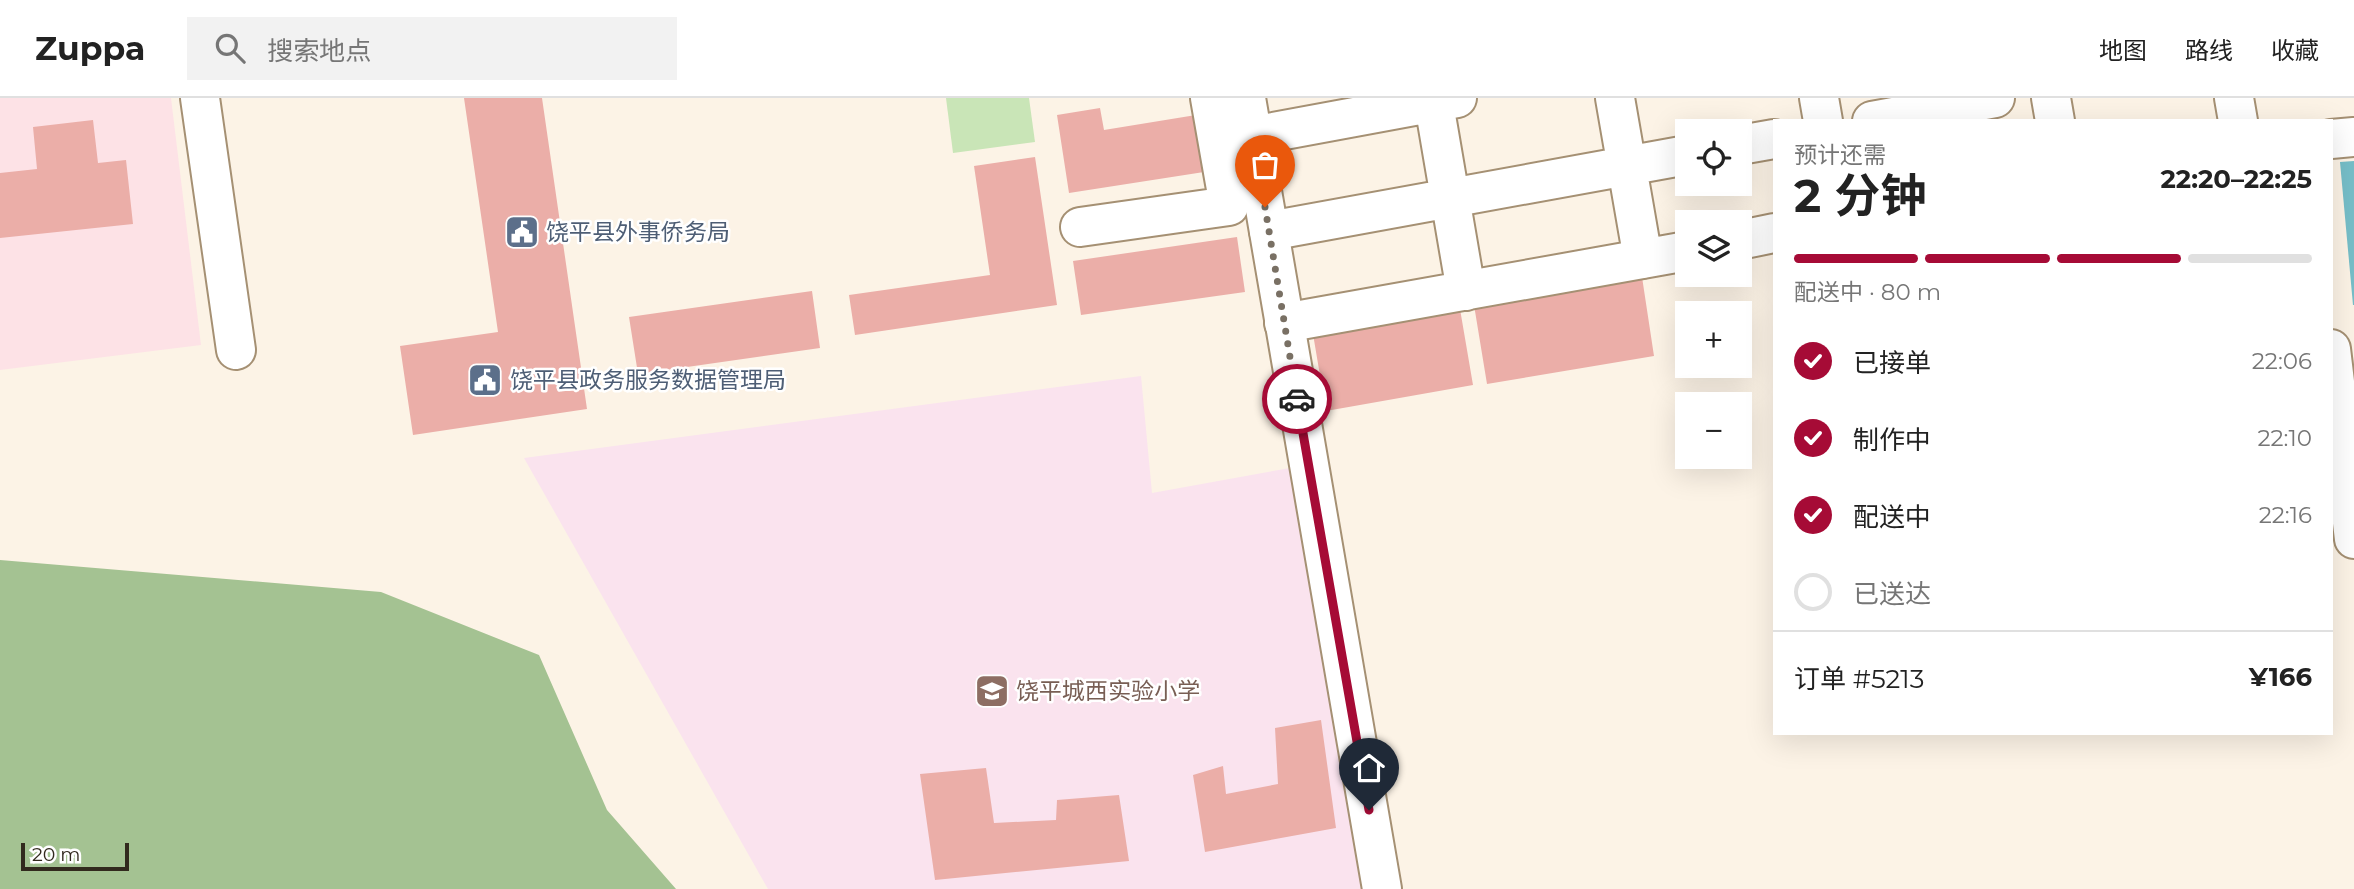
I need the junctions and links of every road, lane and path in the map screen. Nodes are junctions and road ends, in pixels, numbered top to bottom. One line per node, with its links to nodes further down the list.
1 (200, 98): 30 (main road)
2 (1210, 98): 22 (main road)
3 (1246, 98): 14 (main road)
4 (1615, 98): 20 (main road)
5 (1819, 98): 10 (main road)
6 (1995, 98): 11 (main road)
7 (2051, 98): 12 (main road)
8 (2234, 98): 13 (main road)
9 (1441, 99): 14 (main road); 21 (main road)
10 (1823, 119)
11 (1883, 119)
12 (2055, 119)
13 (2238, 119)
14 (1252, 136): 23 (main road)
15 (2354, 136): 17 (main road)
16 (1773, 139): 18 (main road)
17 (2333, 139)
18 (1752, 143)
19 (1675, 157): 20 (main road)
20 (1627, 166): 21 (main road); 27 (main road)
21 (1450, 198): 23 (main road); 28 (main road)
22 (1080, 227)
23 (1269, 231): 29 (main road)
24 (1773, 233): 25 (main road)
25 (1752, 238)
26 (1675, 253): 27 (main road)
27 (1643, 259): 28 (main road)
28 (1466, 290): 29 (main road)
29 (1284, 323): 33 (main road)
30 (236, 350)
31 (2333, 366): 32 (main road)
32 (2354, 540)
33 (1382, 889)

